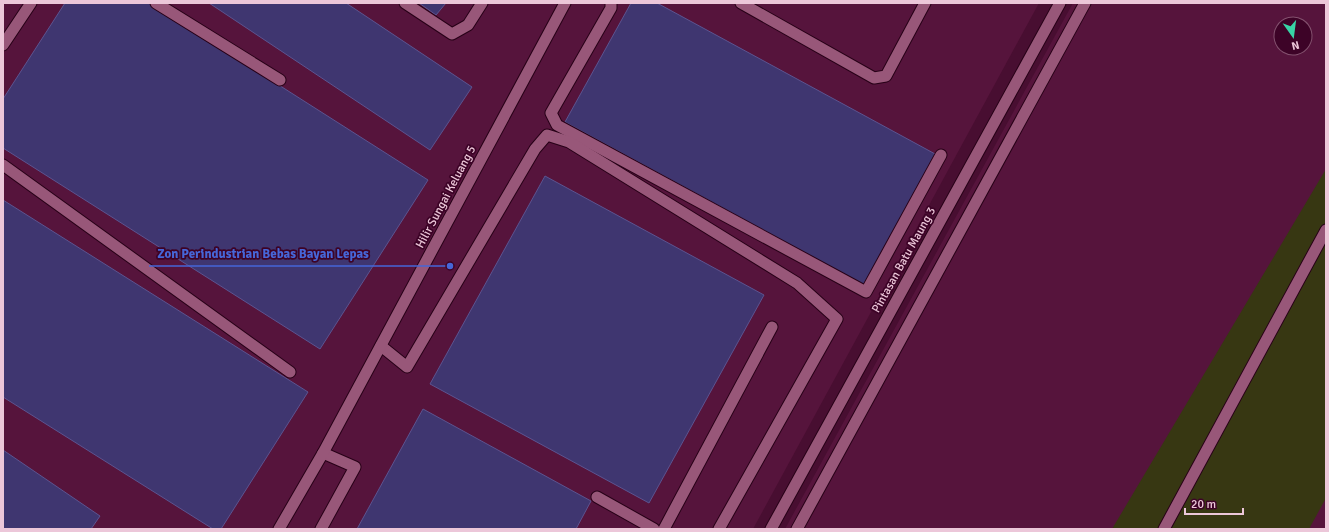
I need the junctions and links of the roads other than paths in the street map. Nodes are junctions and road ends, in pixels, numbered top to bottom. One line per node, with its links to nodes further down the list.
1 (31, 3): 11 (street)
2 (156, 3): 12 (street)
3 (405, 3): 4 (street)
4 (482, 3)
5 (565, 3): 17 (street, Hilir Sungai Keluang 5)
6 (610, 3): 13 (street)
7 (740, 3): 8 (street)
8 (925, 3)
9 (1060, 3): 26 (street, Pintasan Batu Maung 3)
10 (1085, 3): 27 (street)
11 (3, 45)
12 (280, 80)
13 (941, 155)
14 (3, 165): 18 (street)
15 (1326, 230): 28 (street)
16 (772, 327): 24 (street)
17 (381, 346): 19 (street, Hilir Sungai Keluang 5); 25 (street)
18 (290, 372)
19 (323, 453): 21 (street, Hilir Sungai Keluang 5); 22 (street)
20 (598, 497): 23 (street)
21 (280, 529)
22 (321, 529)
23 (654, 529)
24 (664, 529)
25 (719, 529)
26 (770, 529)
27 (797, 529)
28 (1164, 529)

